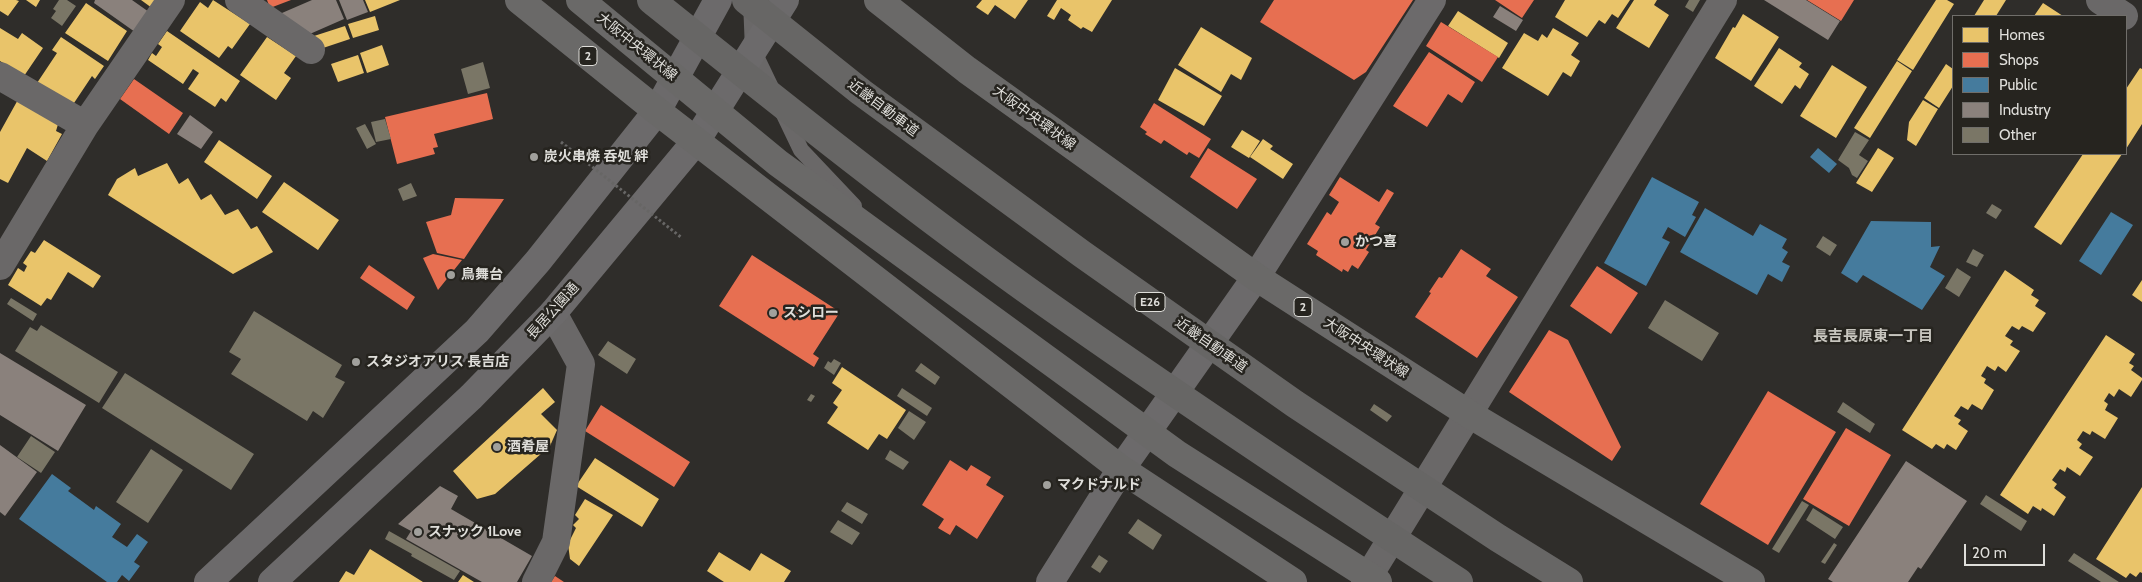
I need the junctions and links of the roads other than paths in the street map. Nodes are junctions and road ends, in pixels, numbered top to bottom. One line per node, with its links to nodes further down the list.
1 (171, 0): 21 (street)
2 (239, 0): 17 (street)
3 (519, 0): 20 (main road, 2)
4 (580, 0): 23 (main road, 大阪中央環状線, bridge)
5 (651, 0): 36 (highway, bridge)
6 (718, 0): 20 (main road)
7 (746, 0): 37 (highway, 近畿自動車道 / E26, bridge)
8 (750, 0): 18 (lane)
9 (786, 0): 18 (main road, 長居公園通)
10 (878, 0): 25 (main road, 大阪中央環状線 / 2)
11 (1432, 0): 25 (main road)
12 (1724, 0): 27 (street)
13 (2100, 0): 14 (street)
14 (2122, 15)
15 (2127, 18): 16 (street)
16 (2142, 28)
17 (311, 50)
18 (753, 50): 22 (main road, 長居公園通); 23 (lane)
19 (0, 76): 21 (street)
20 (657, 111): 22 (main road, 2); 29 (main road)
21 (86, 125): 24 (street)
22 (696, 141): 26 (main road, 長居公園通); 28 (main road, 2)
23 (892, 246): 35 (main road, 大阪中央環状線, bridge)
24 (0, 266)
25 (1256, 277): 27 (main road, 大阪中央環状線 / 2); 28 (main road)
26 (553, 313): 30 (main road, 長居公園通); 31 (street)
27 (1469, 414): 34 (street); 38 (main road, 大阪中央環状線 / 2)
28 (1121, 469): 32 (main road); 33 (main road, 2)
29 (208, 582)
30 (272, 582)
31 (536, 582)
32 (1050, 582)
33 (1293, 582)
34 (1365, 582)
35 (1378, 582)
36 (1459, 582)
37 (1569, 582)
38 (1751, 582)

